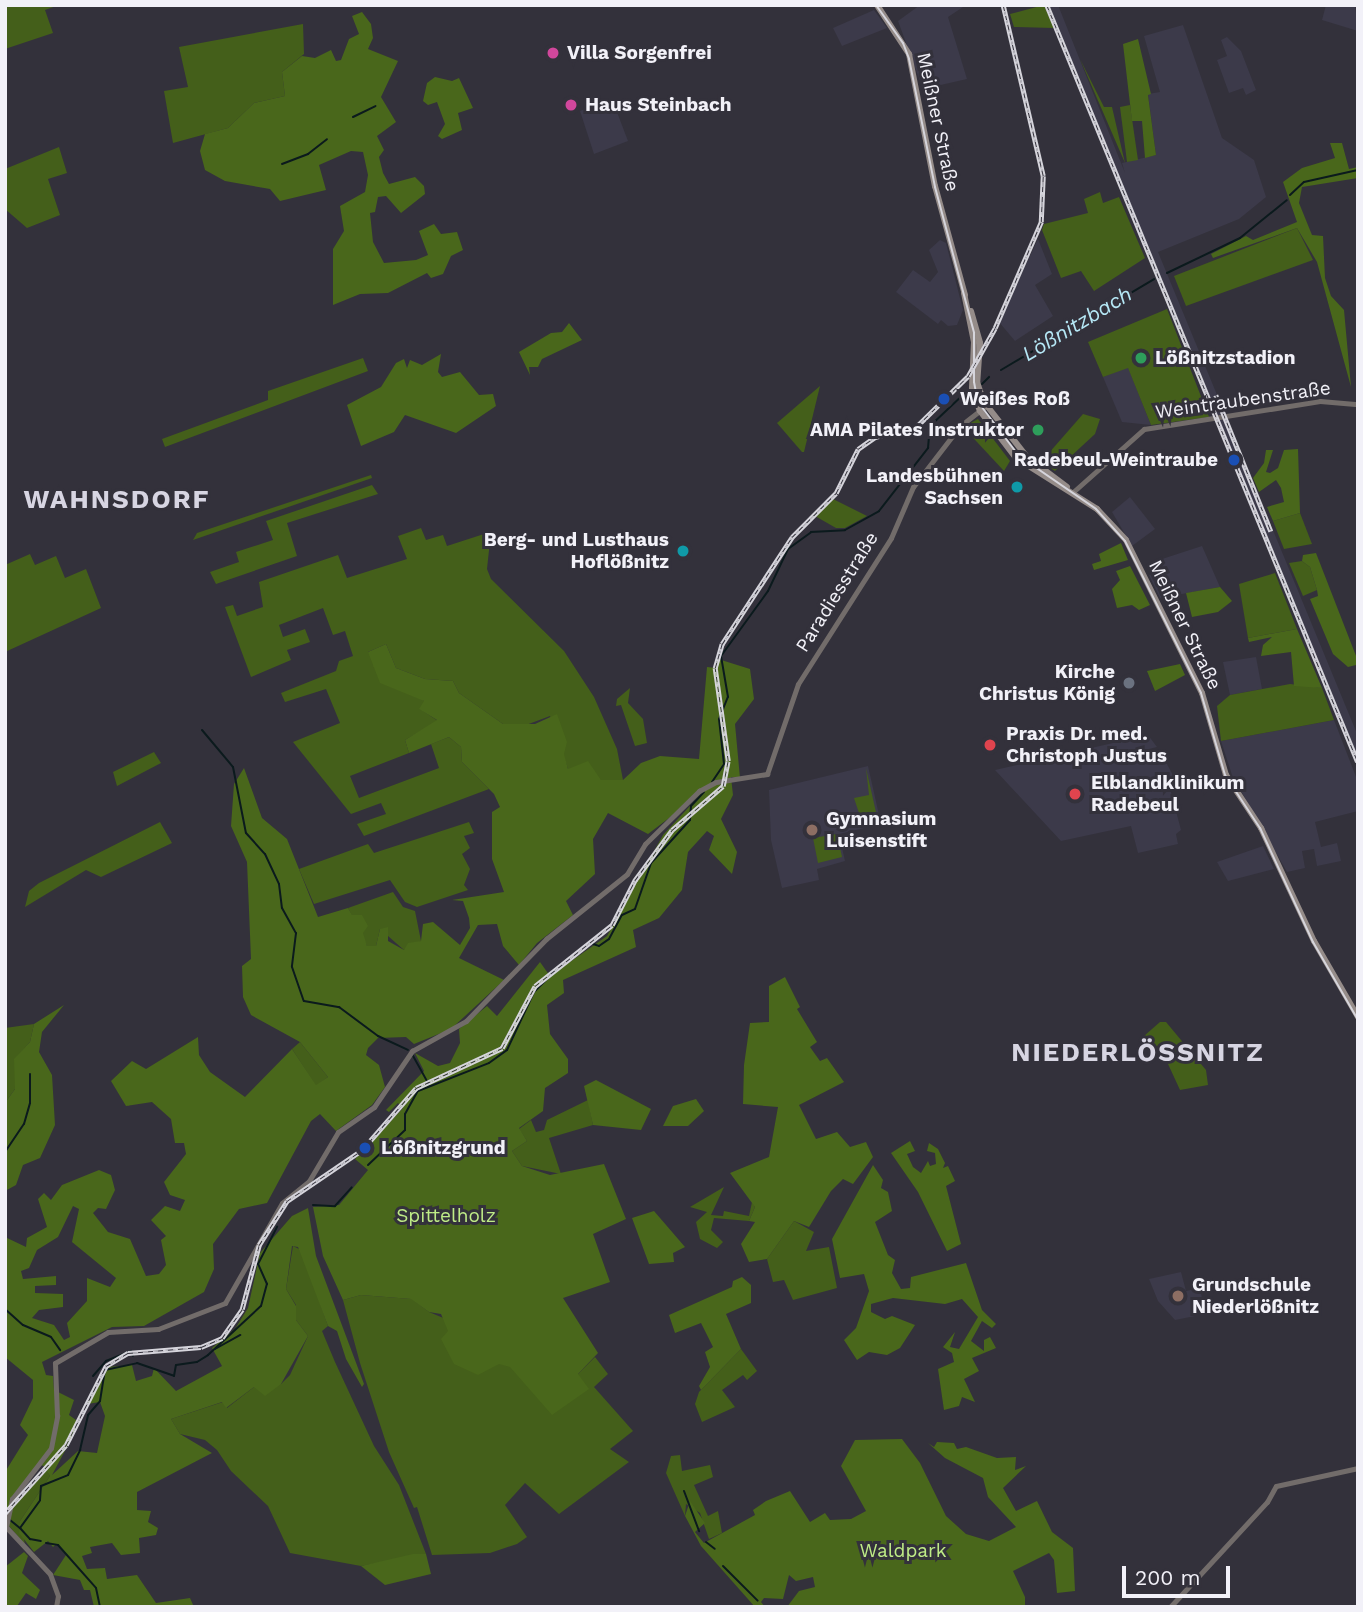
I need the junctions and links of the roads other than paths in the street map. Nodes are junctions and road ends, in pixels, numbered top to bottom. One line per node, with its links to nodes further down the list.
1 (877, 5): 3 (main road, Meißner Straße)
2 (1358, 404): 4 (street, Weintraubenstraße)
3 (983, 408): 4 (main road, Meißner Straße); 7 (street, Paradiesstraße)
4 (1071, 491): 5 (main road, Meißner Straße)
5 (1358, 1017)
6 (1358, 1468): 10 (street)
7 (6, 1518): 8 (street)
8 (6, 1527): 9 (street)
9 (56, 1607)
10 (1170, 1607)

